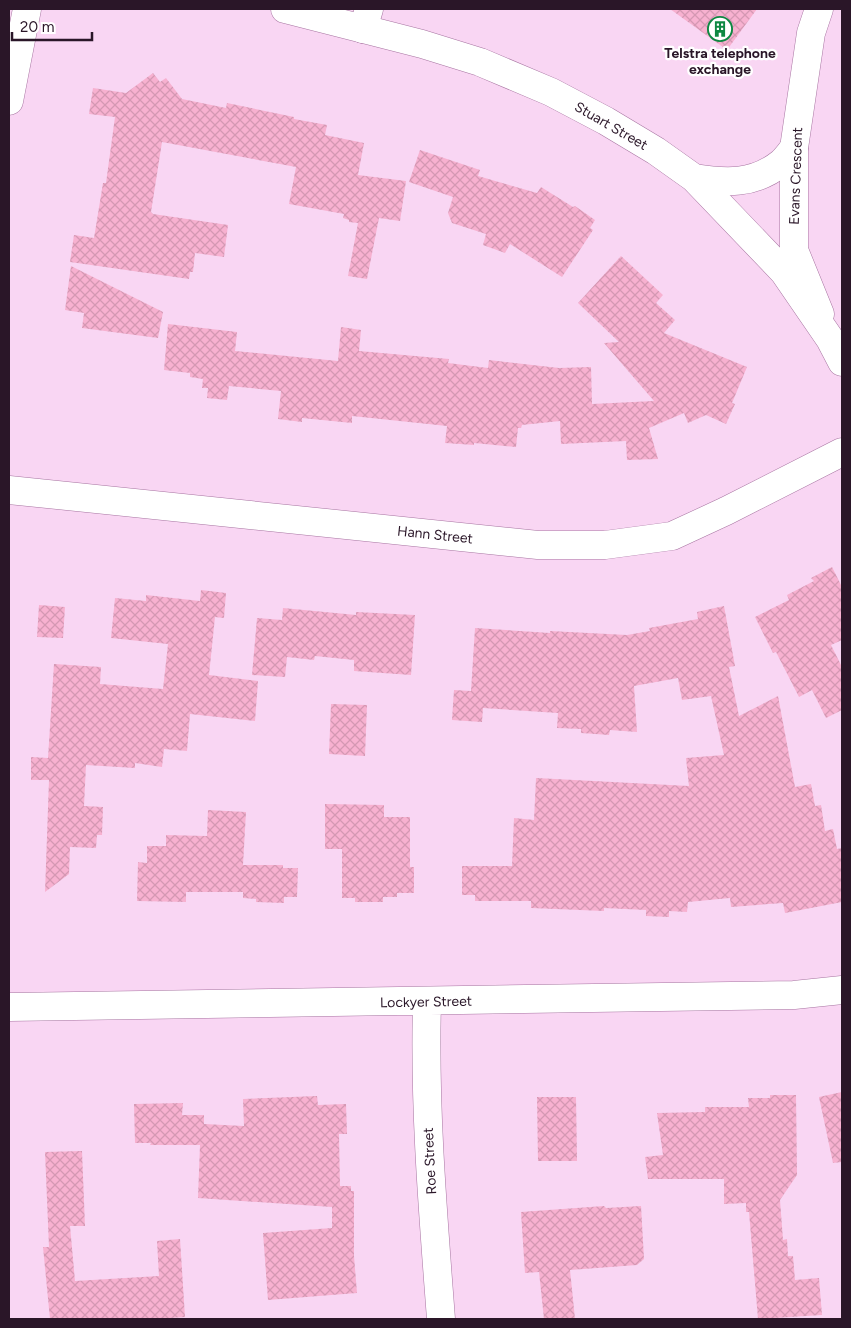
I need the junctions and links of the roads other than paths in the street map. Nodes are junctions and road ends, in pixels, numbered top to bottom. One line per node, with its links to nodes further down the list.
1 (27, 9): 6 (street)
2 (264, 9): 4 (street, Stuart Street)
3 (819, 9): 7 (street, Evans Crescent)
4 (290, 10): 5 (street, Stuart Street)
5 (366, 19): 8 (street, Stuart Street)
6 (9, 101)
7 (794, 148): 8 (street); 9 (street, Evans Crescent)
8 (694, 178): 9 (street, Stuart Street)
9 (836, 351)
10 (842, 452): 11 (street, Hann Street)
11 (9, 490)
12 (842, 990): 13 (street, Lockyer Street)
13 (427, 1002): 14 (street, Lockyer Street); 15 (street, Roe Street)
14 (9, 1007)
15 (441, 1319)

